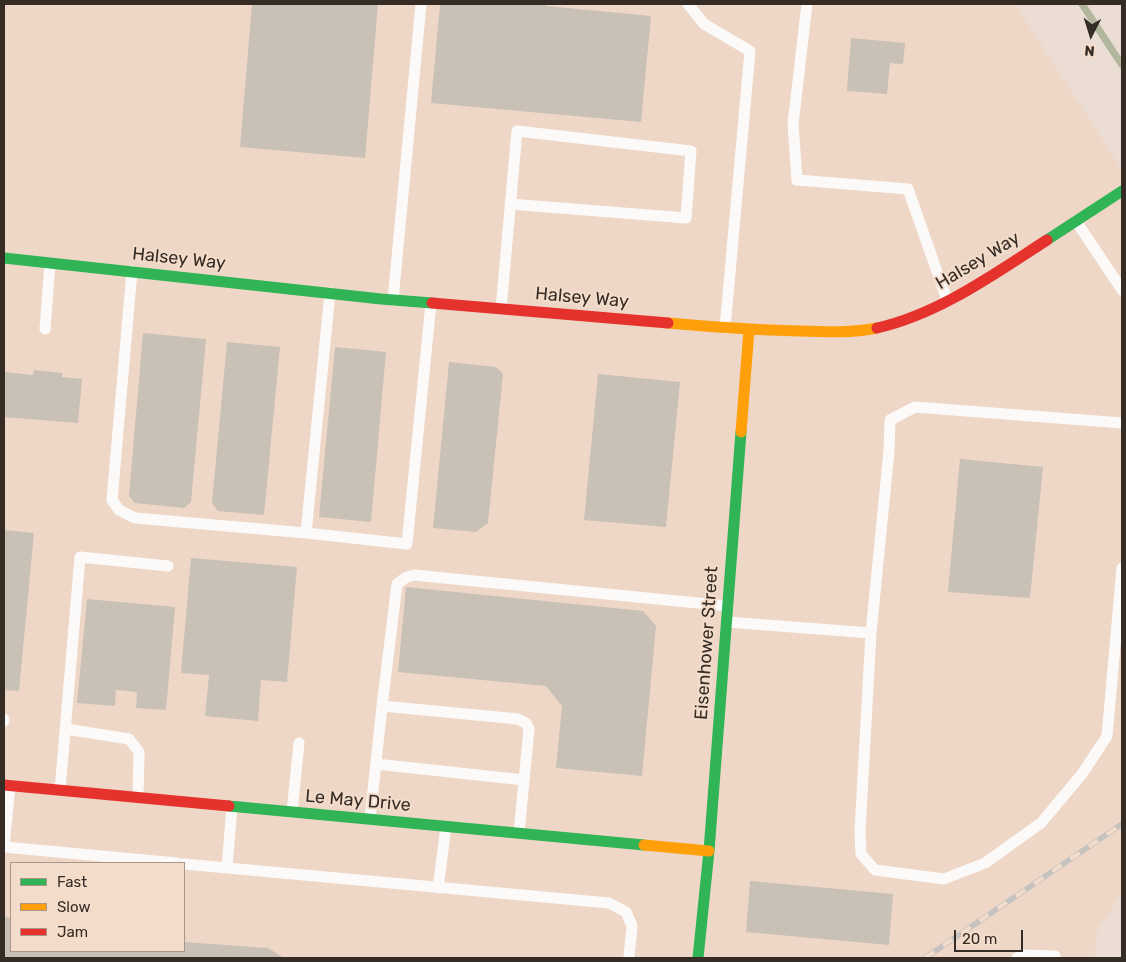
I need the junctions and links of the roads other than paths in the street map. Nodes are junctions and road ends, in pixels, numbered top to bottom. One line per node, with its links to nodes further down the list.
1 (421, 4): 12 (lane)
2 (688, 4): 16 (lane)
3 (807, 4): 13 (lane)
4 (1122, 191): 6 (street, Halsey Way)
5 (510, 204): 5 (lane); 15 (lane)
6 (1076, 221): 10 (lane); 13 (street, Halsey Way)
7 (4, 258): 8 (street, Halsey Way)
8 (50, 263): 9 (street, Halsey Way); 17 (lane)
9 (132, 272): 11 (street, Halsey Way); 20 (lane)
10 (1122, 290)
11 (330, 293): 12 (street, Halsey Way); 20 (lane)
12 (394, 300): 14 (street, Halsey Way)
13 (947, 300): 18 (street, Halsey Way)
14 (431, 303): 15 (street, Halsey Way); 20 (lane)
15 (501, 309): 16 (street, Halsey Way)
16 (724, 328): 18 (street, Halsey Way)
17 (45, 329)
18 (749, 330): 23 (street, Eisenhower Street)
19 (1122, 423): 25 (lane)
20 (306, 533)
21 (168, 566): 27 (lane)
22 (1122, 568): 25 (lane)
23 (728, 606): 24 (street, Eisenhower Street); 26 (lane)
24 (727, 622): 25 (lane); 40 (street, Eisenhower Street)
25 (871, 633)
26 (382, 706): 29 (lane); 30 (lane)
27 (66, 729): 32 (lane); 33 (lane)
28 (299, 743): 35 (lane)
29 (376, 764): 30 (lane); 36 (lane)
30 (524, 780): 38 (lane)
31 (7, 785): 32 (street, Le May Drive); 39 (lane)
32 (60, 790): 33 (street, Le May Drive)
33 (138, 797): 34 (street, Le May Drive)
34 (232, 806): 35 (street, Le May Drive); 43 (lane)
35 (292, 812): 36 (street, Le May Drive)
36 (370, 819): 37 (street, Le May Drive)
37 (446, 826): 38 (street, Le May Drive); 44 (lane)
38 (519, 833): 40 (street, Le May Drive)
39 (4, 847): 41 (lane)
40 (709, 851): 46 (street, Eisenhower Street)
41 (166, 862)
42 (185, 864): 43 (lane)
43 (226, 868): 44 (lane)
44 (438, 888): 45 (lane)
45 (629, 957)
46 (698, 958)
47 (1017, 958): 48 (lane)
48 (1055, 958)

